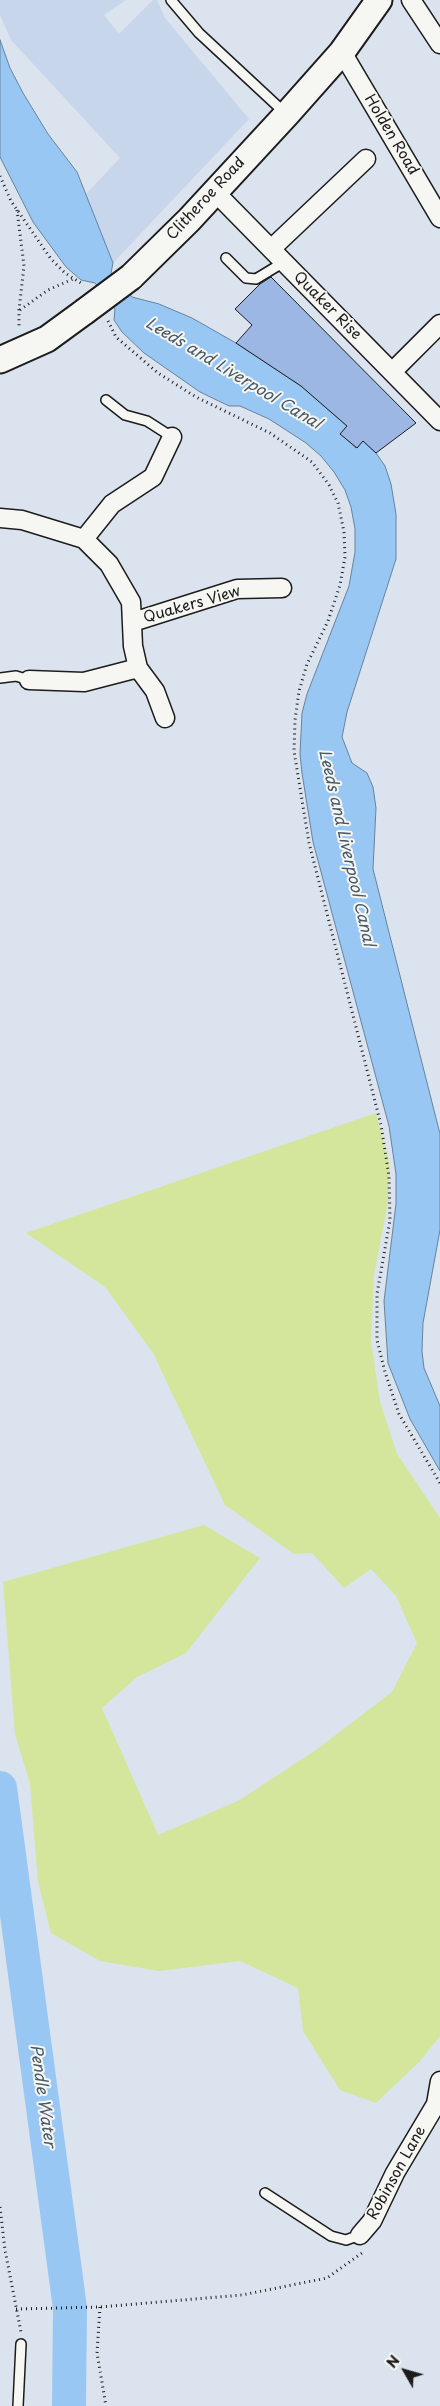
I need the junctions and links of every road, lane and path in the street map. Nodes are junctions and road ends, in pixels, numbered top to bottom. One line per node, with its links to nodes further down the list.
1 (171, 0): 6 (lane)
2 (379, 0): 5 (main road, Clitheroe Road)
3 (410, 0): 4 (street)
4 (440, 44)
5 (342, 52): 6 (main road, Clitheroe Road); 11 (street, Holden Road)
6 (287, 114): 9 (main road, Clitheroe Road)
7 (366, 159): 12 (street)
8 (0, 176): 10 (path)
9 (214, 191): 12 (street, Quaker Rise); 20 (main road, Clitheroe Road, bridge)
10 (17, 210): 15 (path); 17 (path)
11 (440, 218)
12 (271, 249): 14 (street, Quaker Rise)
13 (226, 258): 14 (lane)
14 (284, 262): 21 (street, Quaker Rise)
15 (73, 279): 16 (path); 17 (path)
16 (87, 286)
17 (19, 310): 20 (path)
18 (109, 315): 33 (path)
19 (440, 324): 21 (street)
20 (10, 357)
21 (392, 372): 23 (street, Quaker Rise)
22 (106, 400): 24 (lane)
23 (440, 421)
24 (172, 437): 26 (street)
25 (0, 518): 26 (street, Quakers View)
26 (84, 539): 28 (street, Quakers View)
27 (282, 588): 28 (street, Quakers View)
28 (133, 622): 29 (street, Quakers View)
29 (138, 668): 31 (street); 32 (street, Quakers View)
30 (0, 678): 31 (lane)
31 (29, 680)
32 (165, 718)
33 (440, 1483)
34 (440, 2081): 37 (street, Robinson Lane)
35 (265, 2193): 37 (lane)
36 (0, 2207): 39 (path)
37 (360, 2235): 38 (path)
38 (100, 2307): 39 (path); 42 (path)
39 (16, 2308): 40 (path)
40 (21, 2344): 41 (lane)
41 (18, 2406)
42 (106, 2406)

